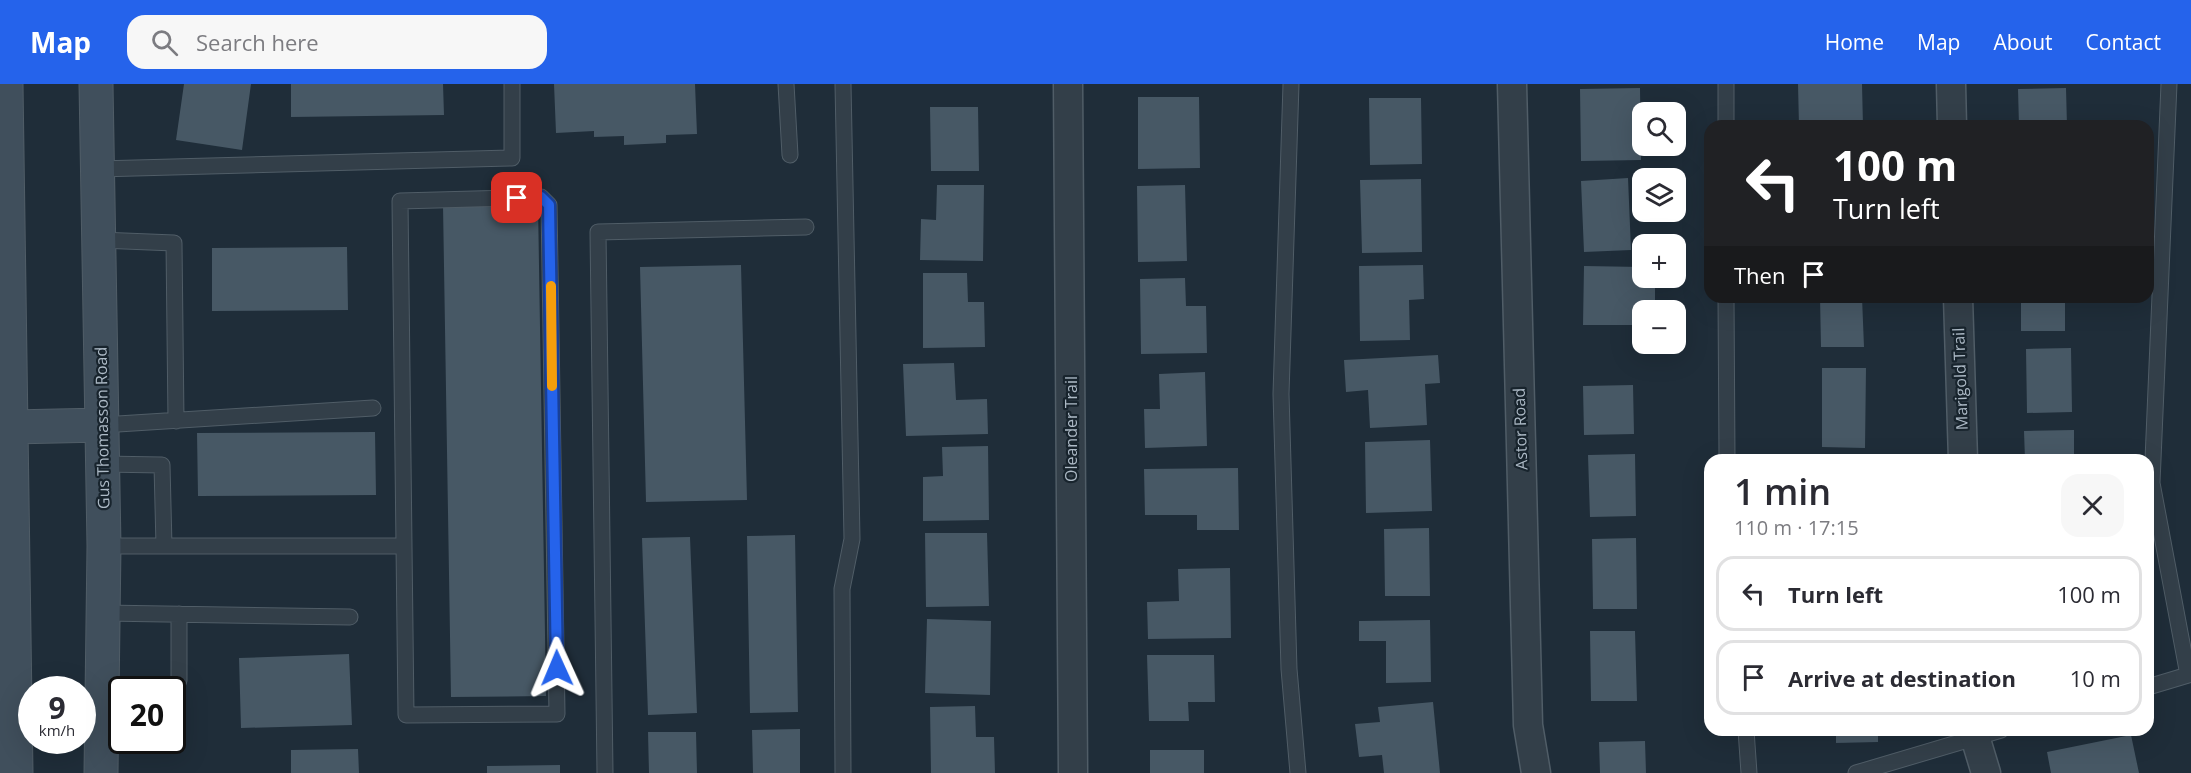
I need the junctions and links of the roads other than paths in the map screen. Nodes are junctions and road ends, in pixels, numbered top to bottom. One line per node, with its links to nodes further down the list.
1 (6, 84): 21 (main road)
2 (96, 84): 15 (main road, Gus Thomasson Road)
3 (512, 84): 15 (lane)
4 (786, 84): 14 (lane)
5 (843, 84): 46 (lane)
6 (1068, 84): 47 (street, Oleander Trail)
7 (1291, 84): 48 (lane)
8 (1512, 84): 49 (street, Astor Road)
9 (1726, 84): 12 (lane)
10 (1951, 84): 13 (street)
11 (2169, 84): 26 (lane)
12 (1726, 120)
13 (1952, 120)
14 (790, 155)
15 (98, 169): 17 (main road, Gus Thomasson Road)
16 (806, 227): 45 (lane)
17 (100, 240): 22 (lane); 23 (main road, Gus Thomasson Road)
18 (1726, 303): 24 (lane)
19 (1958, 303): 25 (street, Marigold Trail)
20 (373, 408): 22 (lane)
21 (8, 416): 23 (main road); 43 (main road)
22 (176, 421): 23 (lane)
23 (102, 425): 27 (main road, Gus Thomasson Road)
24 (1727, 454)
25 (1963, 454)
26 (2153, 454)
27 (103, 464): 29 (main road, Gus Thomasson Road); 30 (lane)
28 (2154, 493): 35 (lane)
29 (104, 546): 30 (lane); 32 (main road, Gus Thomasson Road)
30 (164, 546): 31 (lane)
31 (404, 546): 31 (lane)
32 (104, 613): 33 (lane); 36 (main road, Gus Thomasson Road)
33 (179, 614): 34 (lane); 37 (lane)
34 (350, 617)
35 (2190, 675): 38 (lane)
36 (108, 676)
37 (179, 676)
38 (2154, 685)
39 (1746, 736): 50 (lane)
40 (1973, 736): 51 (lane)
41 (1983, 736): 52 (street)
42 (108, 744): 44 (main road, Gus Thomasson Road)
43 (16, 773)
44 (101, 773)
45 (605, 773)
46 (843, 773)
47 (1073, 773)
48 (1299, 773)
49 (1536, 773)
50 (1749, 773)
51 (1856, 773)
52 (1986, 773)

